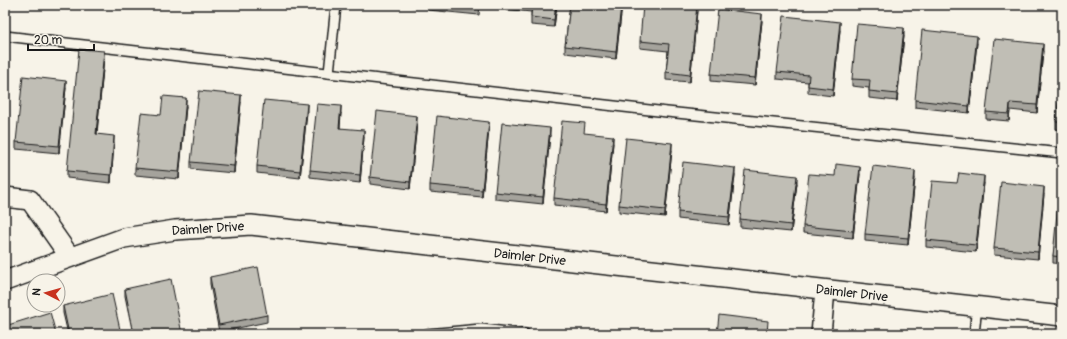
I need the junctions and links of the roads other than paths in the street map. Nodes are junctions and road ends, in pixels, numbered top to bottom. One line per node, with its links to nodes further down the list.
1 (336, 5): 3 (lane)
2 (5, 36): 3 (lane)
3 (329, 73): 4 (lane)
4 (1062, 153)
5 (5, 197): 6 (street)
6 (70, 257): 7 (street, Daimler Drive); 8 (street, Daimler Drive)
7 (5, 281)
8 (825, 290): 9 (street, Daimler Drive); 13 (street)
9 (977, 306): 10 (street, Daimler Drive); 14 (lane)
10 (1062, 316)
11 (427, 334): 12 (lane)
12 (525, 334)
13 (821, 334)
14 (974, 334)

